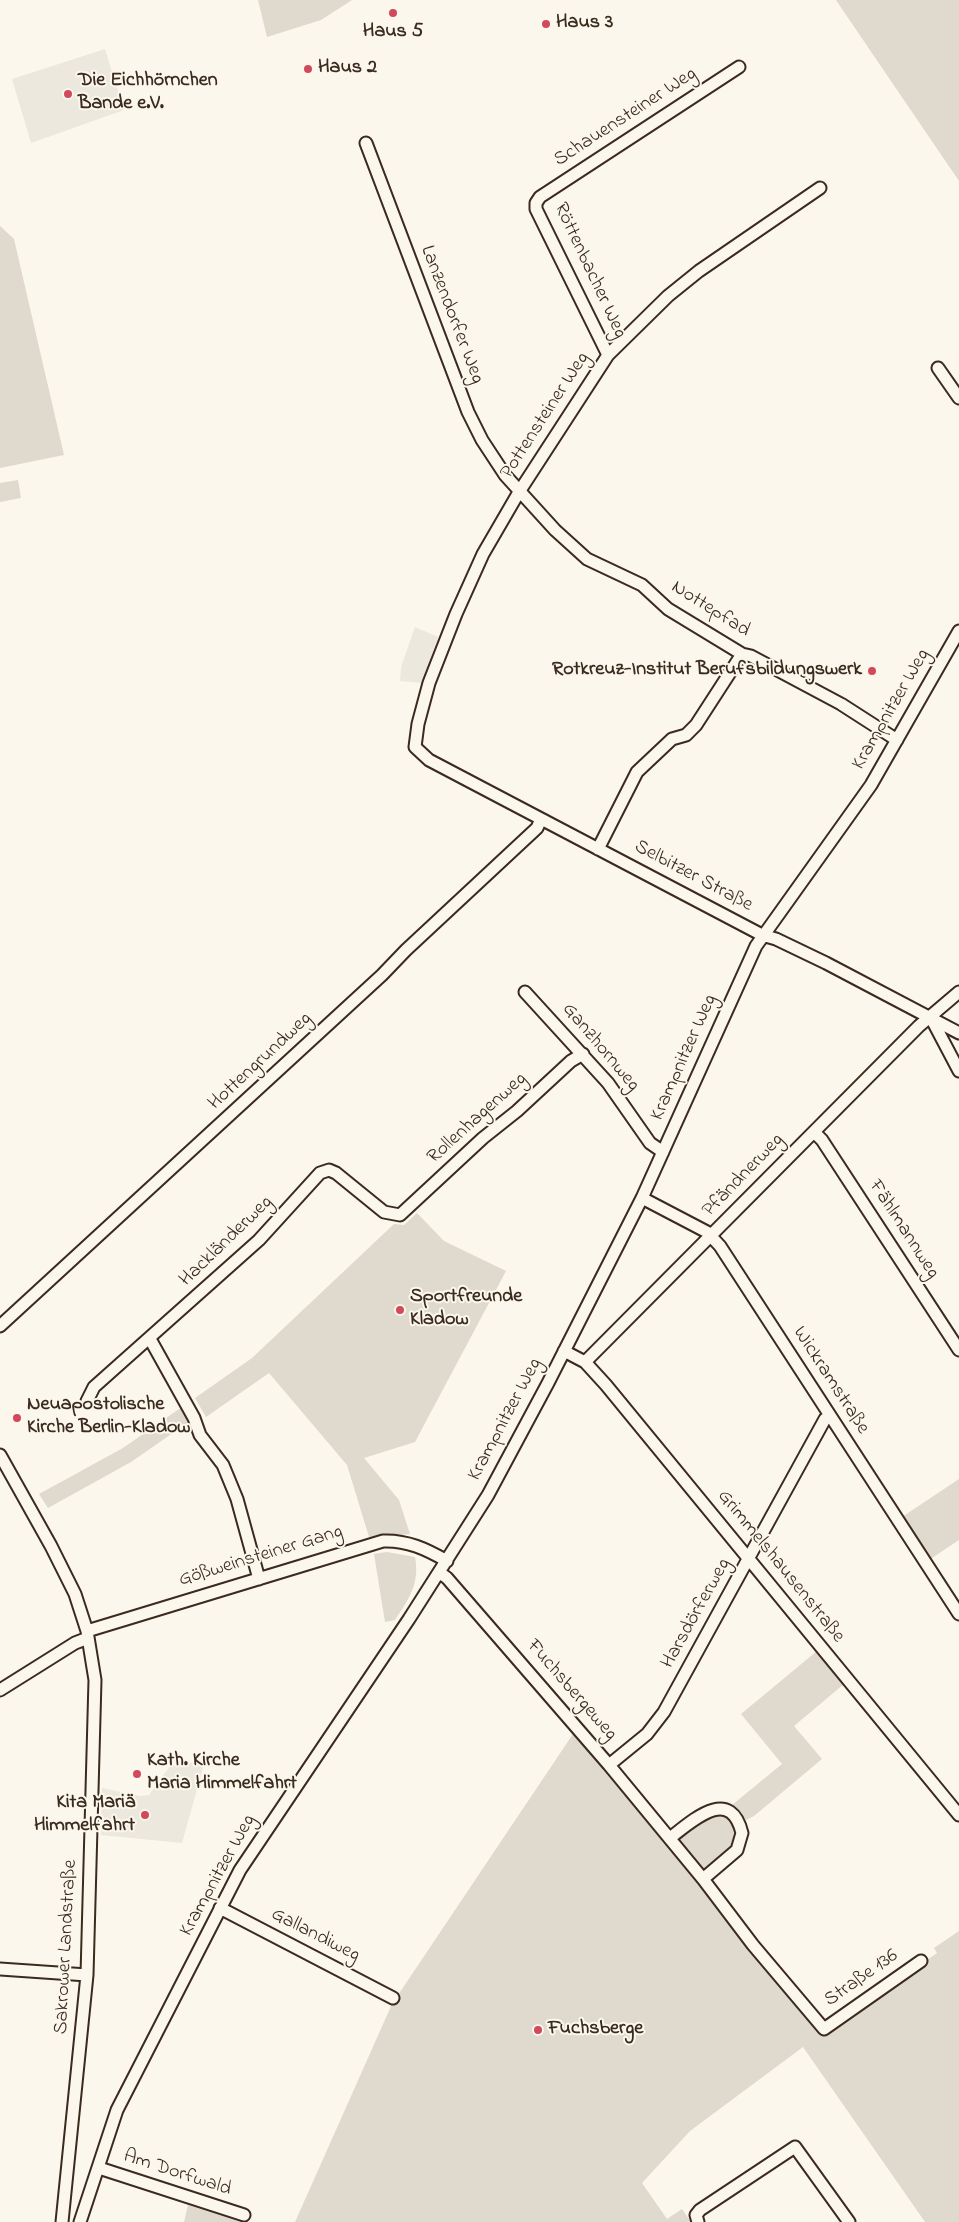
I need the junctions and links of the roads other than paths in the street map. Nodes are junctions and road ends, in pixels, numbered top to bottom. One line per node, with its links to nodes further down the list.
1 (739, 67): 4 (street, Schauensteiner Weg)
2 (366, 142): 8 (street, Lanzendorfer Weg)
3 (820, 188): 5 (street, Pottensteiner Weg)
4 (536, 203): 5 (street, Röttenbacher Weg)
5 (608, 355): 8 (street, Pottensteiner Weg)
6 (938, 368): 7 (street)
7 (959, 398)
8 (519, 492): 10 (street, Nottepfad); 12 (street, Pottensteiner Weg)
9 (959, 631): 11 (street, Krampnitzer Weg)
10 (742, 654): 11 (street, Nottepfad); 14 (street)
11 (897, 740): 15 (street, Krampnitzer Weg)
12 (415, 747): 13 (street, Selbitzer Straße)
13 (541, 819): 14 (street, Selbitzer Straße); 27 (street, Hottengrundweg)
14 (598, 849): 15 (street, Selbitzer Straße)
15 (762, 935): 18 (street, Selbitzer Straße); 23 (street, Krampnitzer Weg)
16 (526, 992): 20 (street, Ganzhornweg)
17 (959, 992): 18 (street, Pfändnerweg)
18 (930, 1016): 19 (street, Selbitzer Straße); 21 (street); 22 (street, Pfändnerweg)
19 (959, 1033)
20 (583, 1054): 23 (street, Ganzhornweg); 25 (street, Rollenhagenweg)
21 (959, 1071)
22 (814, 1132): 26 (street, Pfändnerweg); 29 (street, Fählmannweg)
23 (663, 1152): 24 (street, Krampnitzer Weg)
24 (642, 1198): 26 (street, Wickramstraße); 30 (street, Krampnitzer Weg)
25 (400, 1215): 28 (street, Hackländerweg)
26 (712, 1236): 31 (street, Pfändnerweg); 33 (street, Wickramstraße)
27 (0, 1326)
28 (150, 1339): 32 (street, Hackländerweg); 38 (street)
29 (959, 1350)
30 (564, 1352): 31 (street, Grimmelshausenstraße); 36 (street, Krampnitzer Weg)
31 (586, 1362): 35 (street, Grimmelshausenstraße)
32 (87, 1401)
33 (830, 1416): 35 (street, Harsdörferweg); 39 (street, Wickramstraße)
34 (0, 1455): 40 (street, Sakrower Landstraße)
35 (749, 1559): 42 (street, Harsdörferweg); 43 (street, Grimmelshausenstraße)
36 (447, 1561): 37 (street, Krampnitzer Weg); 38 (street, Gößweinsteiner Gang)
37 (439, 1572): 42 (street, Fuchsbergeweg); 46 (street, Krampnitzer Weg)
38 (259, 1579): 40 (street, Gößweinsteiner Gang)
39 (959, 1614)
40 (87, 1635): 41 (street, Gößweinsteiner Gang); 49 (street, Sakrower Landstraße)
41 (0, 1690)
42 (609, 1765): 44 (street, Fuchsbergeweg)
43 (959, 1815)
44 (670, 1838): 45 (street, Fuchsbergeweg); 45 (street)
45 (703, 1879): 51 (street, Fuchsbergeweg)
46 (220, 1908): 50 (street, Gallandiweg); 52 (street, Krampnitzer Weg)
47 (921, 1961): 51 (street, Straße 136)
48 (0, 1969): 49 (street)
49 (87, 1975): 54 (street, Sakrower Landstraße)
50 (393, 1998)
51 (824, 2029)
52 (99, 2168): 53 (street, Am Dorfwald); 55 (street, Krampnitzer Weg)
53 (244, 2215)
54 (62, 2222)
55 (80, 2222)
56 (698, 2222): 57 (street)
57 (849, 2222)

